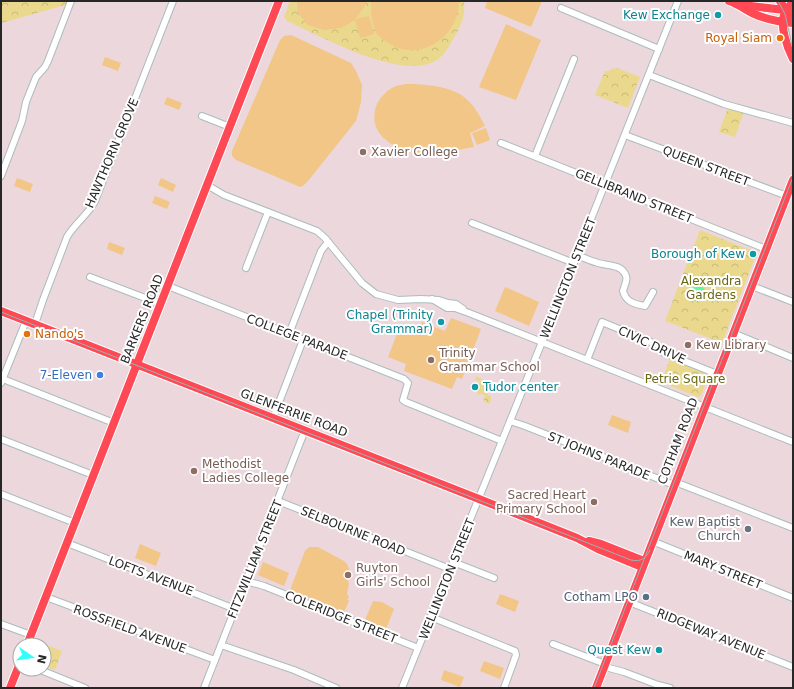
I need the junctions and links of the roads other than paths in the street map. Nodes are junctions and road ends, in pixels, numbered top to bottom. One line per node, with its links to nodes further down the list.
1 (71, 1): 24 (street)
2 (173, 1): 45 (street, HAWTHORN GROVE)
3 (279, 1): 20 (main road, BARKERS ROAD)
4 (678, 1): 14 (street, WELLINGTON STREET)
5 (729, 1): 8 (main road)
6 (780, 1): 10 (main road)
7 (793, 1): 10 (main road)
8 (739, 5): 10 (main road); 12 (main road)
9 (561, 8): 14 (street)
10 (790, 10): 11 (main road); 12 (main road)
11 (793, 18)
12 (784, 22): 13 (main road); 16 (main road)
13 (793, 24)
14 (659, 49): 17 (street, WELLINGTON STREET)
15 (574, 59): 23 (street)
16 (793, 59)
17 (649, 75): 19 (street); 21 (street, WELLINGTON STREET)
18 (202, 116): 20 (street)
19 (793, 123)
20 (230, 127): 26 (main road, BARKERS ROAD)
21 (625, 135): 27 (street, WELLINGTON STREET); 30 (street, QUEEN STREET)
22 (501, 143): 23 (street, GELLIBRAND STREET)
23 (535, 156): 27 (street, GELLIBRAND STREET)
24 (1, 176)
25 (793, 180): 30 (main road, COTHAM ROAD)
26 (207, 185): 28 (main road, BARKERS ROAD); 29 (street)
27 (605, 185): 34 (street, GELLIBRAND STREET); 35 (street, WELLINGTON STREET)
28 (203, 195): 29 (street); 39 (main road, BARKERS ROAD)
29 (224, 195): 31 (street)
30 (787, 196): 34 (main road, COTHAM ROAD)
31 (268, 212): 33 (street); 37 (street)
32 (472, 223): 36 (street)
33 (328, 242): 47 (street); 49 (street)
34 (766, 249): 40 (main road, COTHAM ROAD)
35 (577, 255): 36 (street, WELLINGTON STREET); 41 (street)
36 (574, 263): 49 (street, WELLINGTON STREET)
37 (246, 268)
38 (90, 277): 43 (street)
39 (168, 286): 43 (main road, BARKERS ROAD); 47 (street, COLLEGE PARADE)
40 (752, 286): 42 (street); 46 (main road, COTHAM ROAD)
41 (653, 292)
42 (793, 302)
43 (161, 304): 52 (main road, BARKERS ROAD)
44 (1, 311): 45 (main road, GLENFERRIE ROAD)
45 (31, 323): 52 (main road, GLENFERRIE ROAD); 54 (street, HAWTHORN GROVE)
46 (733, 333): 50 (street); 53 (main road, COTHAM ROAD)
47 (289, 334): 48 (street, COLLEGE PARADE)
48 (303, 340): 56 (street); 61 (street, COLLEGE PARADE)
49 (542, 342): 51 (street); 57 (street, WELLINGTON STREET)
50 (793, 358)
51 (586, 360): 53 (street, CIVIC DRIVE); 55 (street)
52 (137, 364): 56 (main road, GLENFERRIE ROAD); 58 (main road, BARKERS ROAD)
53 (717, 374): 55 (main road, COTHAM ROAD)
54 (2, 381): 58 (street)
55 (705, 406): 62 (street); 64 (main road, COTHAM ROAD)
56 (274, 418): 59 (main road, GLENFERRIE ROAD)
57 (511, 420): 61 (street, WELLINGTON STREET); 64 (street, ST JOHNS PARADE)
58 (114, 423): 63 (main road, BARKERS ROAD)
59 (305, 430): 66 (main road, GLENFERRIE ROAD); 67 (street, FITZWILLIAM STREET)
60 (1, 439): 63 (street)
61 (502, 441): 66 (street, WELLINGTON STREET)
62 (793, 442)
63 (94, 475): 68 (main road, BARKERS ROAD)
64 (675, 483): 69 (street, ST JOHNS PARADE); 70 (main road, COTHAM ROAD)
65 (1, 494): 68 (street)
66 (479, 499): 72 (street, WELLINGTON STREET); 73 (main road, GLENFERRIE ROAD)
67 (278, 501): 74 (street, SELBOURNE ROAD); 76 (street, FITZWILLIAM STREET)
68 (75, 523): 71 (main road, BARKERS ROAD)
69 (793, 528)
70 (652, 541): 73 (main road, COTHAM ROAD); 78 (street, MARY STREET)
71 (67, 543): 77 (main road, BARKERS ROAD); 80 (street, LOFTS AVENUE)
72 (453, 562): 74 (street, WELLINGTON STREET); 75 (street)
73 (643, 564): 79 (main road, COTHAM ROAD)
74 (450, 569): 81 (street, WELLINGTON STREET)
75 (494, 578)
76 (247, 580): 80 (street, FITZWILLIAM STREET); 86 (street, COLERIDGE STREET)
77 (46, 597): 83 (main road, BARKERS ROAD); 87 (street, ROSSFIELD AVENUE)
78 (793, 598)
79 (629, 602): 88 (main road, COTHAM ROAD); 89 (street, RIDGEWAY AVENUE)
80 (235, 609): 85 (street, FITZWILLIAM STREET)
81 (431, 617): 86 (street, WELLINGTON STREET); 98 (street)
82 (1, 624): 83 (street)
83 (31, 635)
84 (553, 644): 88 (street)
85 (221, 645): 87 (street, FITZWILLIAM STREET); 96 (street)
86 (418, 648): 97 (street, WELLINGTON STREET)
87 (215, 660): 95 (street, FITZWILLIAM STREET)
88 (605, 664): 92 (street); 99 (main road, COTHAM ROAD)
89 (793, 667)
90 (52, 675): 94 (street)
91 (14, 677): 93 (main road)
92 (660, 686): 100 (street)
93 (10, 688)
94 (85, 688)
95 (204, 688)
96 (336, 688)
97 (402, 688)
98 (504, 688)
99 (596, 688)
100 (670, 688)

